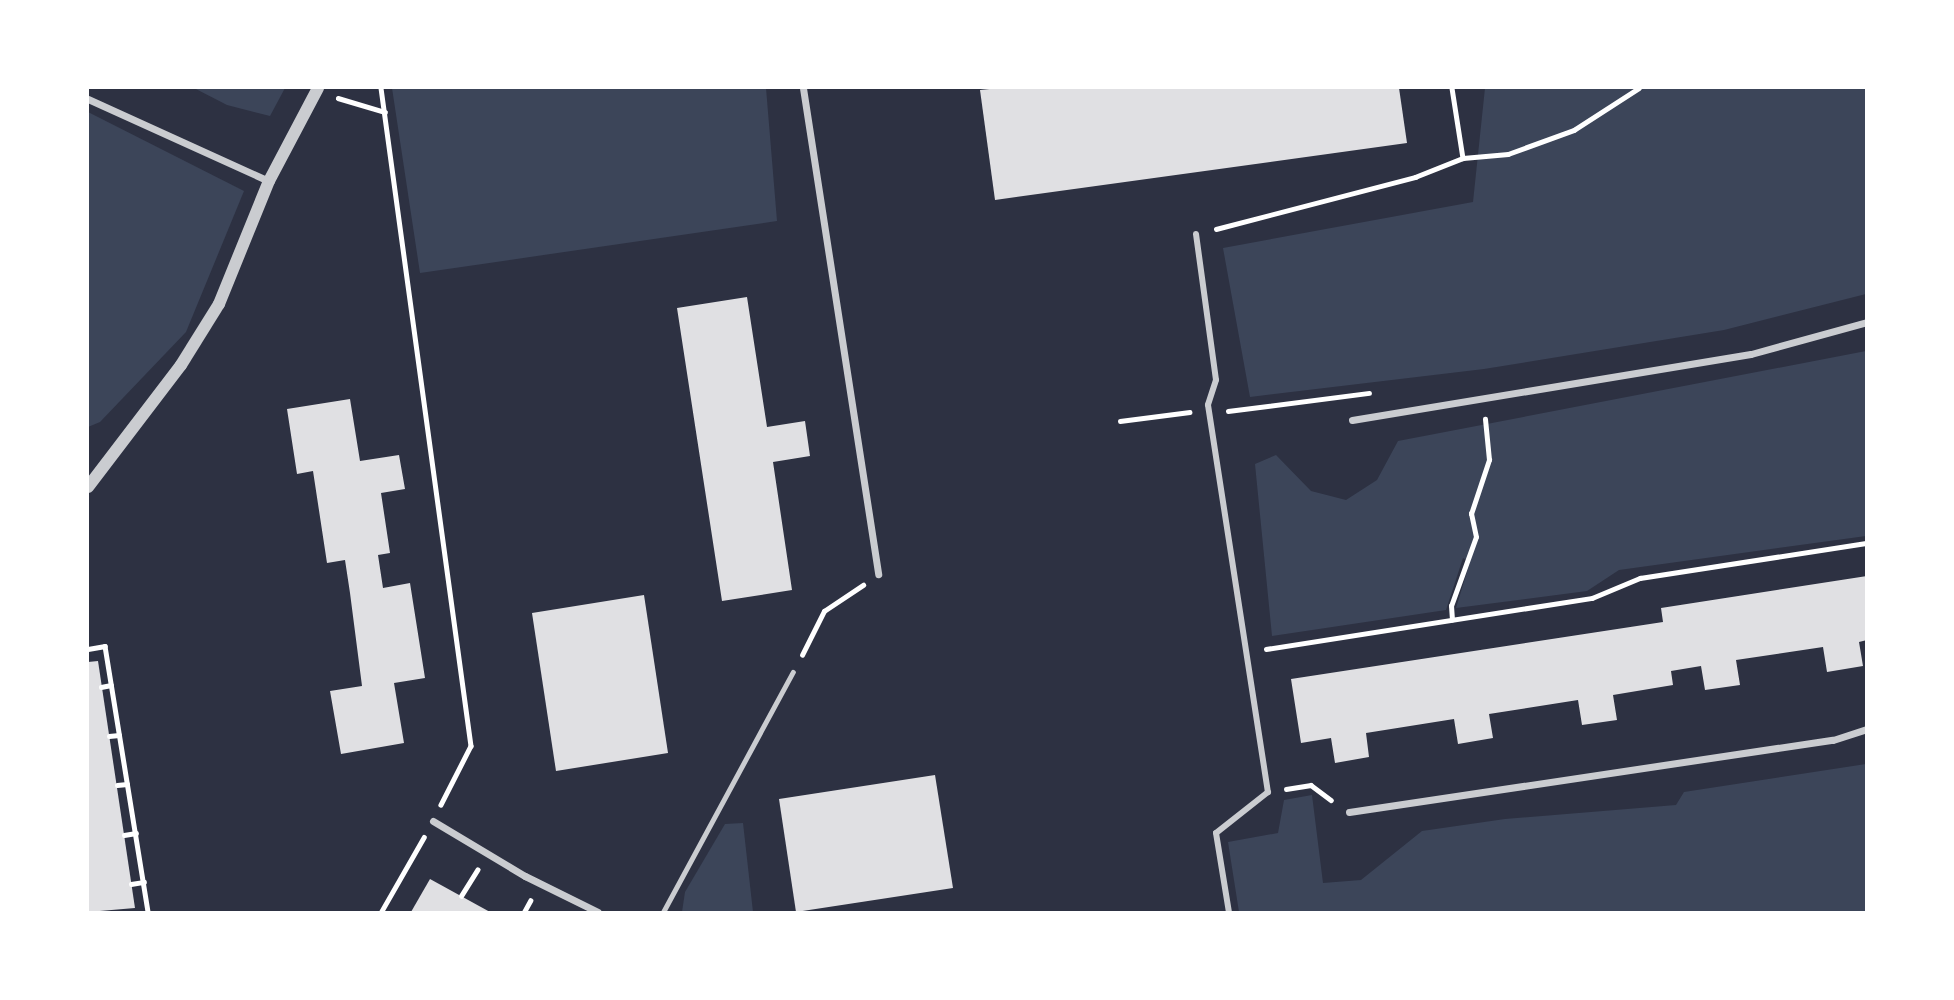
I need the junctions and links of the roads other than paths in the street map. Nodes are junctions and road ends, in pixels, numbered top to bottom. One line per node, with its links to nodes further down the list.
1 (803, 88): 9 (street)
2 (317, 90): 4 (street)
3 (88, 99): 4 (street)
4 (269, 181): 8 (street)
5 (1196, 234): 16 (street)
6 (1867, 322): 7 (street)
7 (1352, 420)
8 (88, 487)
9 (878, 575)
10 (793, 672): 15 (lane)
11 (1867, 729): 12 (street)
12 (1349, 812)
13 (433, 821): 14 (street)
14 (598, 912)
15 (663, 912)
16 (1229, 912)

